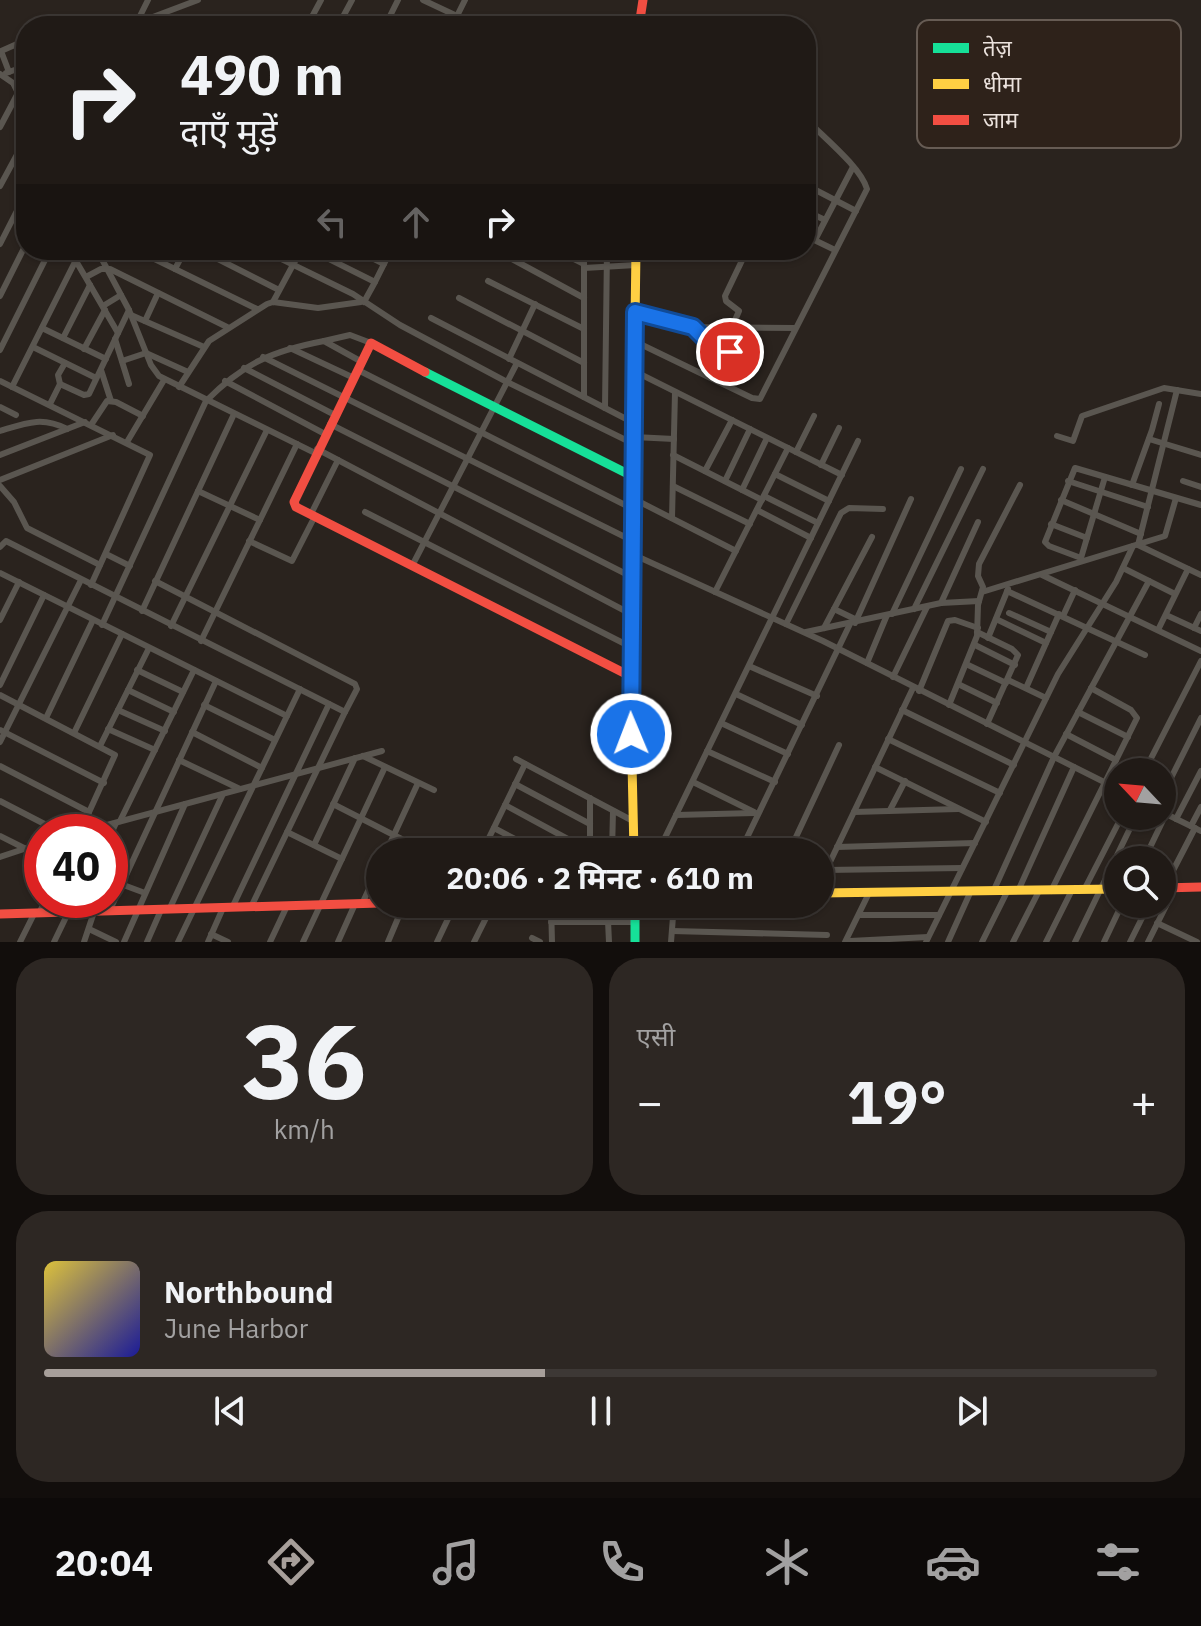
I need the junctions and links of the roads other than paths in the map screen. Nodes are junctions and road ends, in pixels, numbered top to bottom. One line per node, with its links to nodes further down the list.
1 (176, 0): 5 (street)
2 (198, 0): 5 (street)
3 (423, 0): 7 (street)
4 (465, 0): 7 (street)
5 (170, 10): 6 (street)
6 (155, 16)
7 (457, 16)
8 (16, 44): 9 (street)
9 (2, 74): 10 (street)
10 (16, 90)
11 (16, 97): 12 (street)
12 (0, 127)
13 (816, 129): 15 (street)
14 (16, 156): 16 (street)
15 (853, 167): 18 (street); 19 (street)
16 (0, 186)
17 (816, 191): 18 (street)
18 (835, 201): 19 (street); 22 (street)
19 (856, 211): 26 (street)
20 (16, 213): 25 (street)
21 (816, 216): 22 (street)
22 (825, 220): 23 (street)
23 (816, 238)
24 (816, 240): 26 (street)
25 (0, 244)
26 (835, 250): 75 (street)
27 (18, 260): 59 (street)
28 (45, 260): 87 (street)
29 (102, 260): 50 (street)
30 (157, 260): 51 (street)
31 (180, 260): 51 (street)
32 (220, 260): 56 (street)
33 (282, 260): 47 (street)
34 (297, 260): 47 (street)
35 (331, 260): 54 (street)
36 (376, 260): 45 (street)
37 (386, 260): 45 (street)
38 (514, 260): 61 (street)
39 (574, 260): 48 (street)
40 (584, 260): 48 (street)
41 (607, 260): 49 (street)
42 (636, 260): 46 (street)
43 (742, 260): 73 (street)
44 (76, 261): 52 (street); 74 (street)
45 (384, 264): 54 (street)
46 (636, 265): 49 (street); 68 (street)
47 (294, 266): 56 (street); 63 (street)
48 (584, 266): 49 (street); 61 (street)
49 (607, 267): 122 (street)
50 (106, 268): 52 (street); 57 (street); 58 (street)
51 (175, 269): 66 (street)
52 (86, 277): 55 (street)
53 (488, 281): 64 (street)
54 (375, 282): 63 (street)
55 (90, 285): 65 (street); 79 (street)
56 (279, 290): 62 (street)
57 (158, 293): 70 (street); 71 (street)
58 (121, 295): 65 (street); 67 (street)
59 (0, 296)
60 (459, 298): 77 (street)
61 (584, 298): 76 (street)
62 (273, 302): 63 (street); 66 (street)
63 (363, 302): 106 (street)
64 (535, 304): 76 (street); 77 (street)
65 (104, 308): 78 (street); 86 (street)
66 (257, 309): 71 (street)
67 (130, 312): 70 (street); 78 (street); 88 (street)
68 (635, 312): 72 (street); 81 (street)
69 (431, 318): 91 (street)
70 (145, 321): 84 (street)
71 (227, 327): 84 (street)
72 (693, 327): 73 (street); 93 (street)
73 (732, 327): 75 (street)
74 (42, 328): 79 (street); 83 (street)
75 (795, 328): 81 (street)
76 (584, 329): 96 (street)
77 (522, 331): 91 (street); 96 (street)
78 (117, 336): 90 (street); 92 (street)
79 (63, 338): 86 (street)
80 (324, 341): 82 (street); 85 (street); 99 (street)
81 (634, 341): 100 (street)
82 (371, 343): 99 (street); 121 (street)
83 (33, 347): 94 (street); 109 (street)
84 (204, 347): 101 (street)
85 (290, 348): 89 (street); 99 (street)
86 (84, 349): 90 (street)
87 (0, 350)
88 (146, 353): 92 (street); 101 (street); 103 (street)
89 (263, 357): 97 (street); 114 (street)
90 (106, 359): 98 (street)
91 (509, 359): 95 (street)
92 (122, 361): 108 (street)
93 (749, 361)
94 (65, 363): 102 (street); 107 (street)
95 (517, 363): 106 (street); 115 (street)
96 (584, 363): 115 (street)
97 (244, 368): 105 (street); 130 (street)
98 (101, 369): 102 (street); 116 (street)
99 (358, 370): 114 (street); 136 (street)
100 (634, 371): 112 (street); 129 (street)
101 (188, 372): 110 (street)
102 (96, 378): 107 (street)
103 (164, 380): 110 (street); 125 (street)
104 (0, 381): 109 (street)
105 (225, 381): 117 (street); 130 (street)
106 (507, 382): 121 (street); 142 (street)
107 (60, 384): 118 (street)
108 (129, 384)
109 (12, 387): 118 (street)
110 (179, 387): 117 (street)
111 (1177, 390): 113 (street); 138 (street); 145 (street)
112 (675, 392): 127 (street); 140 (street)
113 (1201, 394)
114 (344, 396): 130 (street); 153 (street)
115 (584, 397): 122 (street)
116 (111, 401): 125 (street); 128 (street)
117 (206, 401): 123 (street); 216 (street)
118 (50, 404): 128 (street)
119 (1159, 404): 141 (street)
120 (0, 407): 124 (street)
121 (493, 408): 136 (street); 161 (street)
122 (605, 408): 129 (street)
123 (234, 414): 134 (street); 174 (street)
124 (16, 415)
125 (143, 416): 144 (street)
126 (814, 416): 149 (street)
127 (732, 420): 133 (street); 158 (street)
128 (88, 423): 132 (street); 137 (street)
129 (634, 423): 142 (street)
130 (330, 424): 148 (street); 172 (street)
131 (839, 428): 155 (street)
132 (67, 429): 135 (street); 150 (street)
133 (750, 429): 139 (street); 164 (street)
134 (267, 430): 146 (street); 185 (street)
135 (0, 431)
136 (481, 432): 153 (street); 183 (street)
137 (113, 435): 144 (street); 163 (street)
138 (1057, 436)
139 (767, 438): 147 (street); 173 (street)
140 (674, 439): 142 (street); 151 (street)
141 (1149, 439): 145 (street); 168 (street)
142 (634, 440): 161 (street)
143 (858, 441): 160 (street)
144 (127, 442): 212 (street)
145 (1163, 443): 152 (street); 175 (street)
146 (297, 444): 148 (street); 195 (street)
147 (788, 448): 149 (street); 159 (street)
148 (316, 451): 154 (street); 193 (street)
149 (796, 452): 155 (street)
150 (0, 455)
151 (673, 455): 158 (street); 170 (street)
152 (1201, 455)
153 (468, 459): 172 (street); 205 (street)
154 (338, 460): 191 (street); 193 (street)
155 (821, 465): 160 (street)
156 (961, 469): 180 (street)
157 (983, 469): 187 (street)
158 (705, 471): 164 (street)
159 (775, 474): 177 (street); 182 (street)
160 (842, 475): 182 (street)
161 (634, 477): 183 (street)
162 (1105, 477): 165 (street); 168 (street); 176 (street)
163 (0, 480)
164 (725, 481): 173 (street)
165 (1068, 481): 176 (street); 181 (street)
166 (1183, 481): 171 (street)
167 (1020, 485): 211 (street)
168 (1132, 485): 175 (street)
169 (0, 486): 215 (street)
170 (673, 486): 194 (street); 198 (street)
171 (1201, 487)
172 (453, 488): 191 (street); 223 (street)
173 (742, 490): 177 (street)
174 (198, 491): 185 (street); 225 (street)
175 (1152, 491): 178 (street); 186 (street)
176 (1101, 492): 186 (street); 192 (street)
177 (763, 498): 189 (street); 197 (street)
178 (1176, 498): 184 (street); 208 (street)
179 (911, 499): 257 (street)
180 (946, 500): 187 (street); 248 (street)
181 (1061, 500): 192 (street); 199 (street)
182 (829, 501): 197 (street)
183 (634, 504): 194 (street); 205 (street)
184 (1201, 505)
185 (230, 506): 195 (street); 236 (street)
186 (1148, 507): 200 (street)
187 (964, 508): 243 (street)
188 (883, 509): 258 (street)
189 (757, 510): 198 (street); 202 (street)
190 (365, 512): 206 (street)
191 (439, 514): 206 (street); 247 (street)
192 (1094, 514): 200 (street); 203 (street)
193 (313, 515): 204 (street); 217 (street)
194 (672, 518): 210 (street)
195 (260, 520): 204 (street)
196 (978, 522): 207 (street)
197 (818, 523): 202 (street)
198 (750, 524): 210 (street)
199 (1051, 524): 203 (street); 214 (street)
200 (1141, 534): 208 (street)
201 (872, 537): 242 (street)
202 (811, 538): 253 (street)
203 (1087, 538): 214 (street)
204 (249, 541): 245 (street)
205 (633, 541): 213 (street)
206 (424, 542): 217 (street); 274 (street)
207 (968, 543): 211 (street); 238 (street)
208 (1136, 546): 214 (street); 218 (street); 219 (street)
209 (0, 547): 224 (street)
210 (736, 551): 231 (street)
211 (984, 551): 232 (street)
212 (106, 554): 215 (street); 216 (street)
213 (632, 554): 223 (street); 231 (street)
214 (1080, 560): 221 (street)
215 (100, 565): 228 (street)
216 (130, 566): 235 (street)
217 (412, 566): 286 (street)
218 (1123, 568): 226 (street); 239 (street)
219 (1188, 569): 222 (street); 233 (street)
220 (0, 573): 227 (street)
221 (1042, 575): 229 (street); 230 (street)
222 (1201, 575)
223 (632, 577): 247 (street)
224 (81, 580): 228 (street); 240 (street)
225 (155, 581): 236 (street); 244 (street)
226 (1149, 581): 233 (street); 252 (street)
227 (19, 582): 234 (street); 255 (street)
228 (91, 585): 235 (street)
229 (1008, 588): 232 (street); 250 (street); 254 (street)
230 (1075, 590): 239 (street); 250 (street)
231 (715, 592): 253 (street)
232 (982, 592): 237 (street)
233 (1175, 594): 251 (street)
234 (44, 595): 240 (street); 291 (street)
235 (115, 597): 244 (street); 259 (street)
236 (185, 597): 245 (street); 260 (street)
237 (979, 601): 238 (street); 263 (street)
238 (941, 603): 241 (street)
239 (1103, 603): 252 (street); 261 (street)
240 (68, 607): 256 (street); 303 (street)
241 (927, 607): 243 (street); 287 (street)
242 (834, 609): 257 (street); 262 (street)
243 (914, 609): 248 (street)
244 (142, 611): 260 (street)
245 (215, 612): 270 (street); 310 (street)
246 (1009, 613): 267 (street)
247 (631, 614): 274 (street)
248 (890, 614): 257 (street); 280 (street)
249 (1201, 614): 265 (street)
250 (1061, 615): 261 (street); 267 (street)
251 (1166, 615): 264 (street); 265 (street)
252 (1129, 616): 264 (street); 271 (street)
253 (772, 619): 258 (street); 283 (street)
254 (996, 619): 269 (street); 272 (street)
255 (0, 620)
256 (93, 620): 259 (street); 313 (street)
257 (854, 623): 262 (street); 276 (street)
258 (786, 624): 266 (street)
259 (102, 625): 268 (street)
260 (171, 626): 270 (street)
261 (1088, 627): 271 (street); 301 (street)
262 (824, 628): 266 (street)
263 (978, 630): 269 (street); 273 (street); 295 (street)
264 (1158, 630): 277 (street)
265 (1198, 630)
266 (806, 632): 276 (street)
267 (1051, 632): 272 (street)
268 (122, 634): 275 (street); 322 (street)
269 (988, 638): 282 (street)
270 (201, 641): 294 (street)
271 (1117, 641): 278 (street); 293 (street)
272 (1046, 643): 292 (street)
273 (975, 645): 281 (street); 282 (street)
274 (631, 647): 286 (street)
275 (149, 648): 284 (street); 285 (street)
276 (839, 649): 280 (street); 300 (street)
277 (1201, 651)
278 (1145, 655)
279 (1201, 661): 339 (street)
280 (867, 663): 287 (street)
281 (966, 664): 289 (street); 290 (street)
282 (1015, 665): 289 (street)
283 (749, 666): 298 (street); 300 (street)
284 (137, 670): 296 (street); 297 (street)
285 (194, 670): 288 (street); 297 (street)
286 (630, 676): 384 (street)
287 (893, 677): 295 (street)
288 (216, 681): 305 (street); 312 (street)
289 (1007, 681): 292 (street); 302 (street)
290 (958, 684): 302 (street); 306 (street)
291 (0, 685)
292 (1026, 688): 301 (street)
293 (1091, 688): 311 (street); 324 (street)
294 (300, 689): 304 (street); 312 (street)
295 (916, 689): 306 (street); 308 (street)
296 (128, 690): 307 (street); 309 (street)
297 (183, 692): 309 (street)
298 (736, 694): 315 (street); 317 (street)
299 (0, 695): 303 (street)
300 (817, 696): 317 (street)
301 (1046, 698): 328 (street)
302 (997, 703): 316 (street)
303 (19, 704): 313 (street); 319 (street)
304 (329, 704): 310 (street); 352 (street)
305 (204, 705): 321 (street); 326 (street)
306 (949, 705): 316 (street)
307 (118, 710): 318 (street); 320 (street)
308 (902, 710): 325 (street); 343 (street)
309 (174, 712): 320 (street)
310 (345, 712): 345 (street)
311 (1078, 712): 323 (street); 324 (street)
312 (287, 716): 326 (street)
313 (46, 718): 322 (street)
314 (1201, 718): 350 (street)
315 (721, 723): 333 (street); 334 (street)
316 (987, 724): 328 (street)
317 (802, 725): 334 (street)
318 (108, 729): 330 (street); 331 (street)
319 (2, 731): 327 (street); 357 (street)
320 (165, 731): 331 (street)
321 (192, 732): 341 (street); 349 (street)
322 (74, 733): 330 (street)
323 (1066, 734): 336 (street); 337 (street)
324 (1128, 737): 338 (street)
325 (888, 739): 347 (street); 363 (street)
326 (275, 740): 349 (street)
327 (0, 742)
328 (1025, 743): 336 (street); 343 (street)
329 (839, 745): 404 (street)
330 (100, 746): 357 (street)
331 (155, 750): 378 (street)
332 (382, 751): 335 (street)
333 (707, 751): 354 (street); 355 (street)
334 (788, 754): 355 (street)
335 (359, 757): 345 (street); 346 (street); 368 (street)
336 (1054, 757): 348 (street); 427 (street)
337 (1112, 758)
338 (1117, 758)
339 (1151, 758)
340 (516, 759): 342 (street)
341 (179, 760): 361 (street); 376 (street)
342 (525, 764): 359 (street); 365 (street)
343 (1014, 765): 363 (street)
344 (0, 766): 374 (street)
345 (319, 767): 352 (street); 391 (street)
346 (385, 767): 358 (street); 381 (street)
347 (875, 767): 353 (street); 375 (street)
348 (1074, 767): 356 (street); 424 (street)
349 (262, 768): 360 (street)
350 (1176, 768)
351 (1201, 771): 382 (street)
352 (296, 774): 360 (street); 439 (street)
353 (905, 781): 371 (street); 372 (street)
354 (693, 782): 379 (street); 380 (street)
355 (775, 782): 379 (street)
356 (1104, 782): 426 (street)
357 (104, 783): 374 (street)
358 (418, 783): 362 (street); 392 (street)
359 (515, 784): 369 (street); 386 (street)
360 (253, 786): 361 (street); 440 (street)
361 (240, 789): 364 (street)
362 (434, 790)
363 (1000, 793): 385 (street)
364 (223, 794): 367 (street); 441 (street)
365 (590, 798): 373 (street); 386 (street)
366 (0, 801): 377 (street)
367 (185, 804): 376 (street); 429 (street)
368 (333, 804): 381 (street); 406 (street)
369 (505, 805): 387 (street); 398 (street)
370 (1201, 807): 388 (street)
371 (961, 809): 372 (street); 385 (street)
372 (890, 810): 375 (street)
373 (613, 811): 384 (street); 400 (street)
374 (89, 812)
375 (854, 812): 407 (street)
376 (154, 813): 383 (street); 416 (street)
377 (25, 814)
378 (123, 814)
379 (757, 814): 380 (street); 403 (street)
380 (676, 815): 402 (street)
381 (361, 818): 392 (street); 412 (street)
382 (1176, 819): 388 (street)
383 (128, 820)
384 (633, 821): 401 (street)
385 (986, 822): 405 (street)
386 (590, 824): 399 (street)
387 (494, 828): 396 (street); 397 (street)
388 (1196, 828): 413 (street)
389 (1115, 830): 423 (street)
390 (1129, 830): 420 (street)
391 (287, 832): 406 (street); 438 (street)
392 (394, 835): 394 (street); 395 (street)
393 (0, 836): 408 (street)
394 (393, 838)
395 (400, 838)
396 (491, 838)
397 (513, 838)
398 (565, 838)
399 (590, 838)
400 (612, 838)
401 (634, 838)
402 (665, 838)
403 (746, 838)
404 (796, 838)
405 (975, 843): 407 (street); 414 (street)
406 (314, 845): 412 (street)
407 (837, 847): 410 (street)
408 (24, 848)
409 (24, 850): 411 (street)
410 (834, 853)
411 (0, 857)
412 (342, 859): 436 (street)
413 (1176, 864)
414 (962, 868): 415 (street); 432 (street)
415 (834, 870)
416 (128, 871)
417 (128, 886): 429 (street)
418 (1176, 887): 419 (street)
419 (1201, 887)
420 (1101, 889): 423 (street); 495 (street)
421 (366, 890): 434 (street)
422 (1072, 890): 423 (street); 426 (street); 494 (street)
423 (1084, 890)
424 (1018, 891): 425 (street); 428 (street)
425 (1039, 891): 426 (street); 493 (street)
426 (1051, 891)
427 (993, 892): 428 (street); 433 (street)
428 (1007, 892): 492 (street)
429 (145, 893): 443 (street)
430 (834, 893): 431 (street)
431 (869, 893): 432 (street); 446 (street)
432 (950, 893): 433 (street); 447 (street)
433 (970, 893): 491 (street)
434 (358, 904): 435 (street); 436 (street); 482 (street)
435 (366, 904)
436 (321, 905): 437 (street); 481 (street)
437 (287, 906): 438 (street); 480 (street)
438 (251, 907): 439 (street)
439 (228, 908): 440 (street); 466 (street)
440 (194, 909): 441 (street); 477 (street)
441 (165, 910): 443 (street); 476 (street)
442 (128, 911): 443 (street)
443 (139, 911): 475 (street)
444 (0, 914): 445 (street)
445 (24, 914)
446 (859, 915): 447 (street); 470 (street)
447 (939, 915): 469 (street)
448 (35, 918): 471 (street)
449 (66, 918): 472 (street)
450 (92, 918): 464 (street)
451 (398, 918): 483 (street)
452 (448, 918): 484 (street)
453 (486, 918): 485 (street)
454 (551, 918): 461 (street)
455 (635, 918): 462 (street)
456 (673, 918): 465 (street)
457 (1115, 918): 496 (street)
458 (1142, 918): 497 (street)
459 (1160, 918): 463 (street)
460 (608, 921): 461 (street); 462 (street); 488 (street)
461 (551, 922): 487 (street)
462 (635, 922): 489 (street)
463 (1157, 923): 498 (street); 499 (street)
464 (89, 929): 473 (street); 474 (street)
465 (672, 931): 467 (street); 490 (street)
466 (211, 934): 478 (street); 479 (street)
467 (827, 935)
468 (532, 938): 486 (street)
469 (927, 940): 470 (street)
470 (848, 941)
471 (20, 942)
472 (54, 942)
473 (84, 942)
474 (116, 942)
475 (124, 942)
476 (147, 942)
477 (178, 942)
478 (208, 942)
479 (228, 942)
480 (270, 942)
481 (303, 942)
482 (338, 942)
483 (388, 942)
484 (437, 942)
485 (474, 942)
486 (540, 942)
487 (552, 942)
488 (609, 942)
489 (635, 942)
490 (671, 942)
491 (948, 942)
492 (982, 942)
493 (1013, 942)
494 (1046, 942)
495 (1075, 942)
496 (1104, 942)
497 (1130, 942)
498 (1148, 942)
499 (1197, 942)

